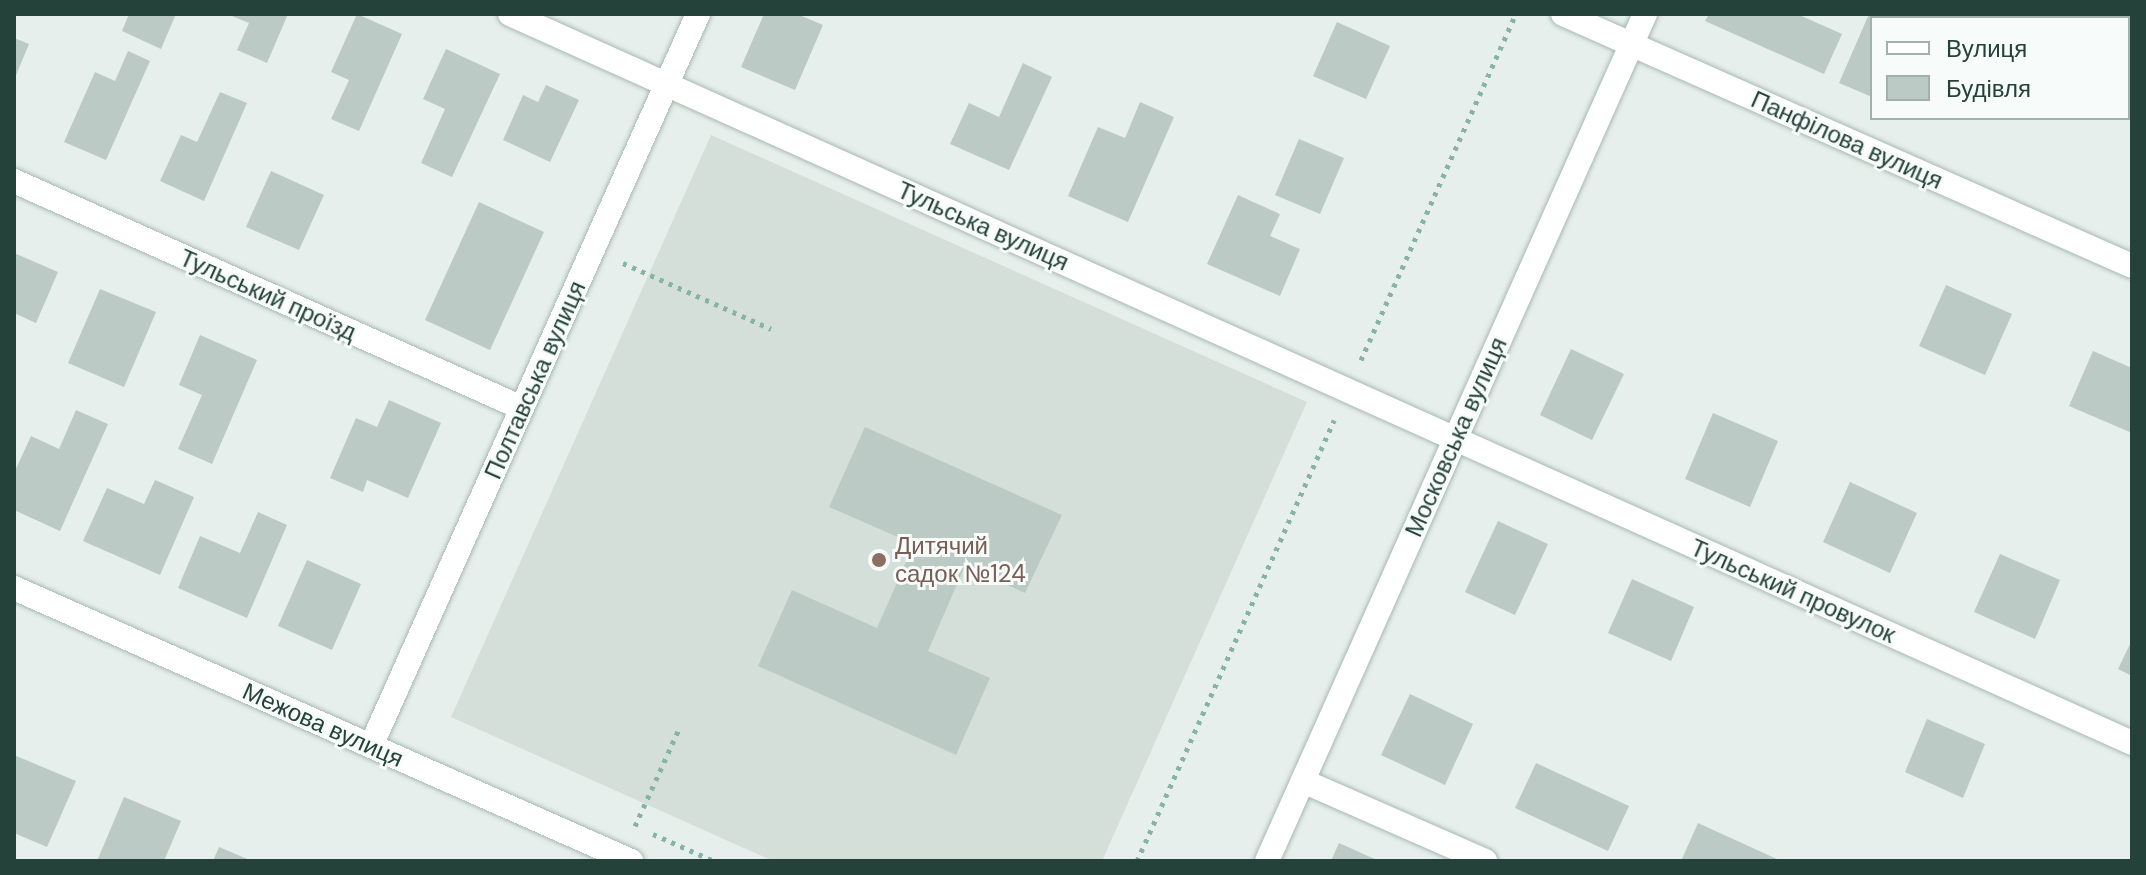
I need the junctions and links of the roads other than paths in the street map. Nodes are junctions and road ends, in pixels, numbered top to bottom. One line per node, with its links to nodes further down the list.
1 (510, 14): 6 (street, Тульська вулиця)
2 (698, 14): 6 (street, Полтавська вулиця)
3 (1563, 14): 5 (street, Панфілова вулиця)
4 (1645, 14): 5 (street, Московська вулиця)
5 (1631, 44): 8 (street, Панфілова вулиця); 10 (street, Московська вулиця)
6 (666, 84): 9 (street, Полтавська вулиця); 10 (street, Тульська вулиця)
7 (14, 181): 9 (street, Тульський проїзд)
8 (2132, 266)
9 (522, 408): 13 (street, Полтавська вулиця)
10 (1455, 439): 12 (street, Тульський провулок); 14 (street, Московська вулиця)
11 (14, 588): 13 (street, Межова вулиця)
12 (2132, 743)
13 (371, 746): 15 (street, Межова вулиця)
14 (1303, 781): 16 (street, Московська вулиця); 17 (street)
15 (631, 861)
16 (1267, 861)
17 (1485, 861)

